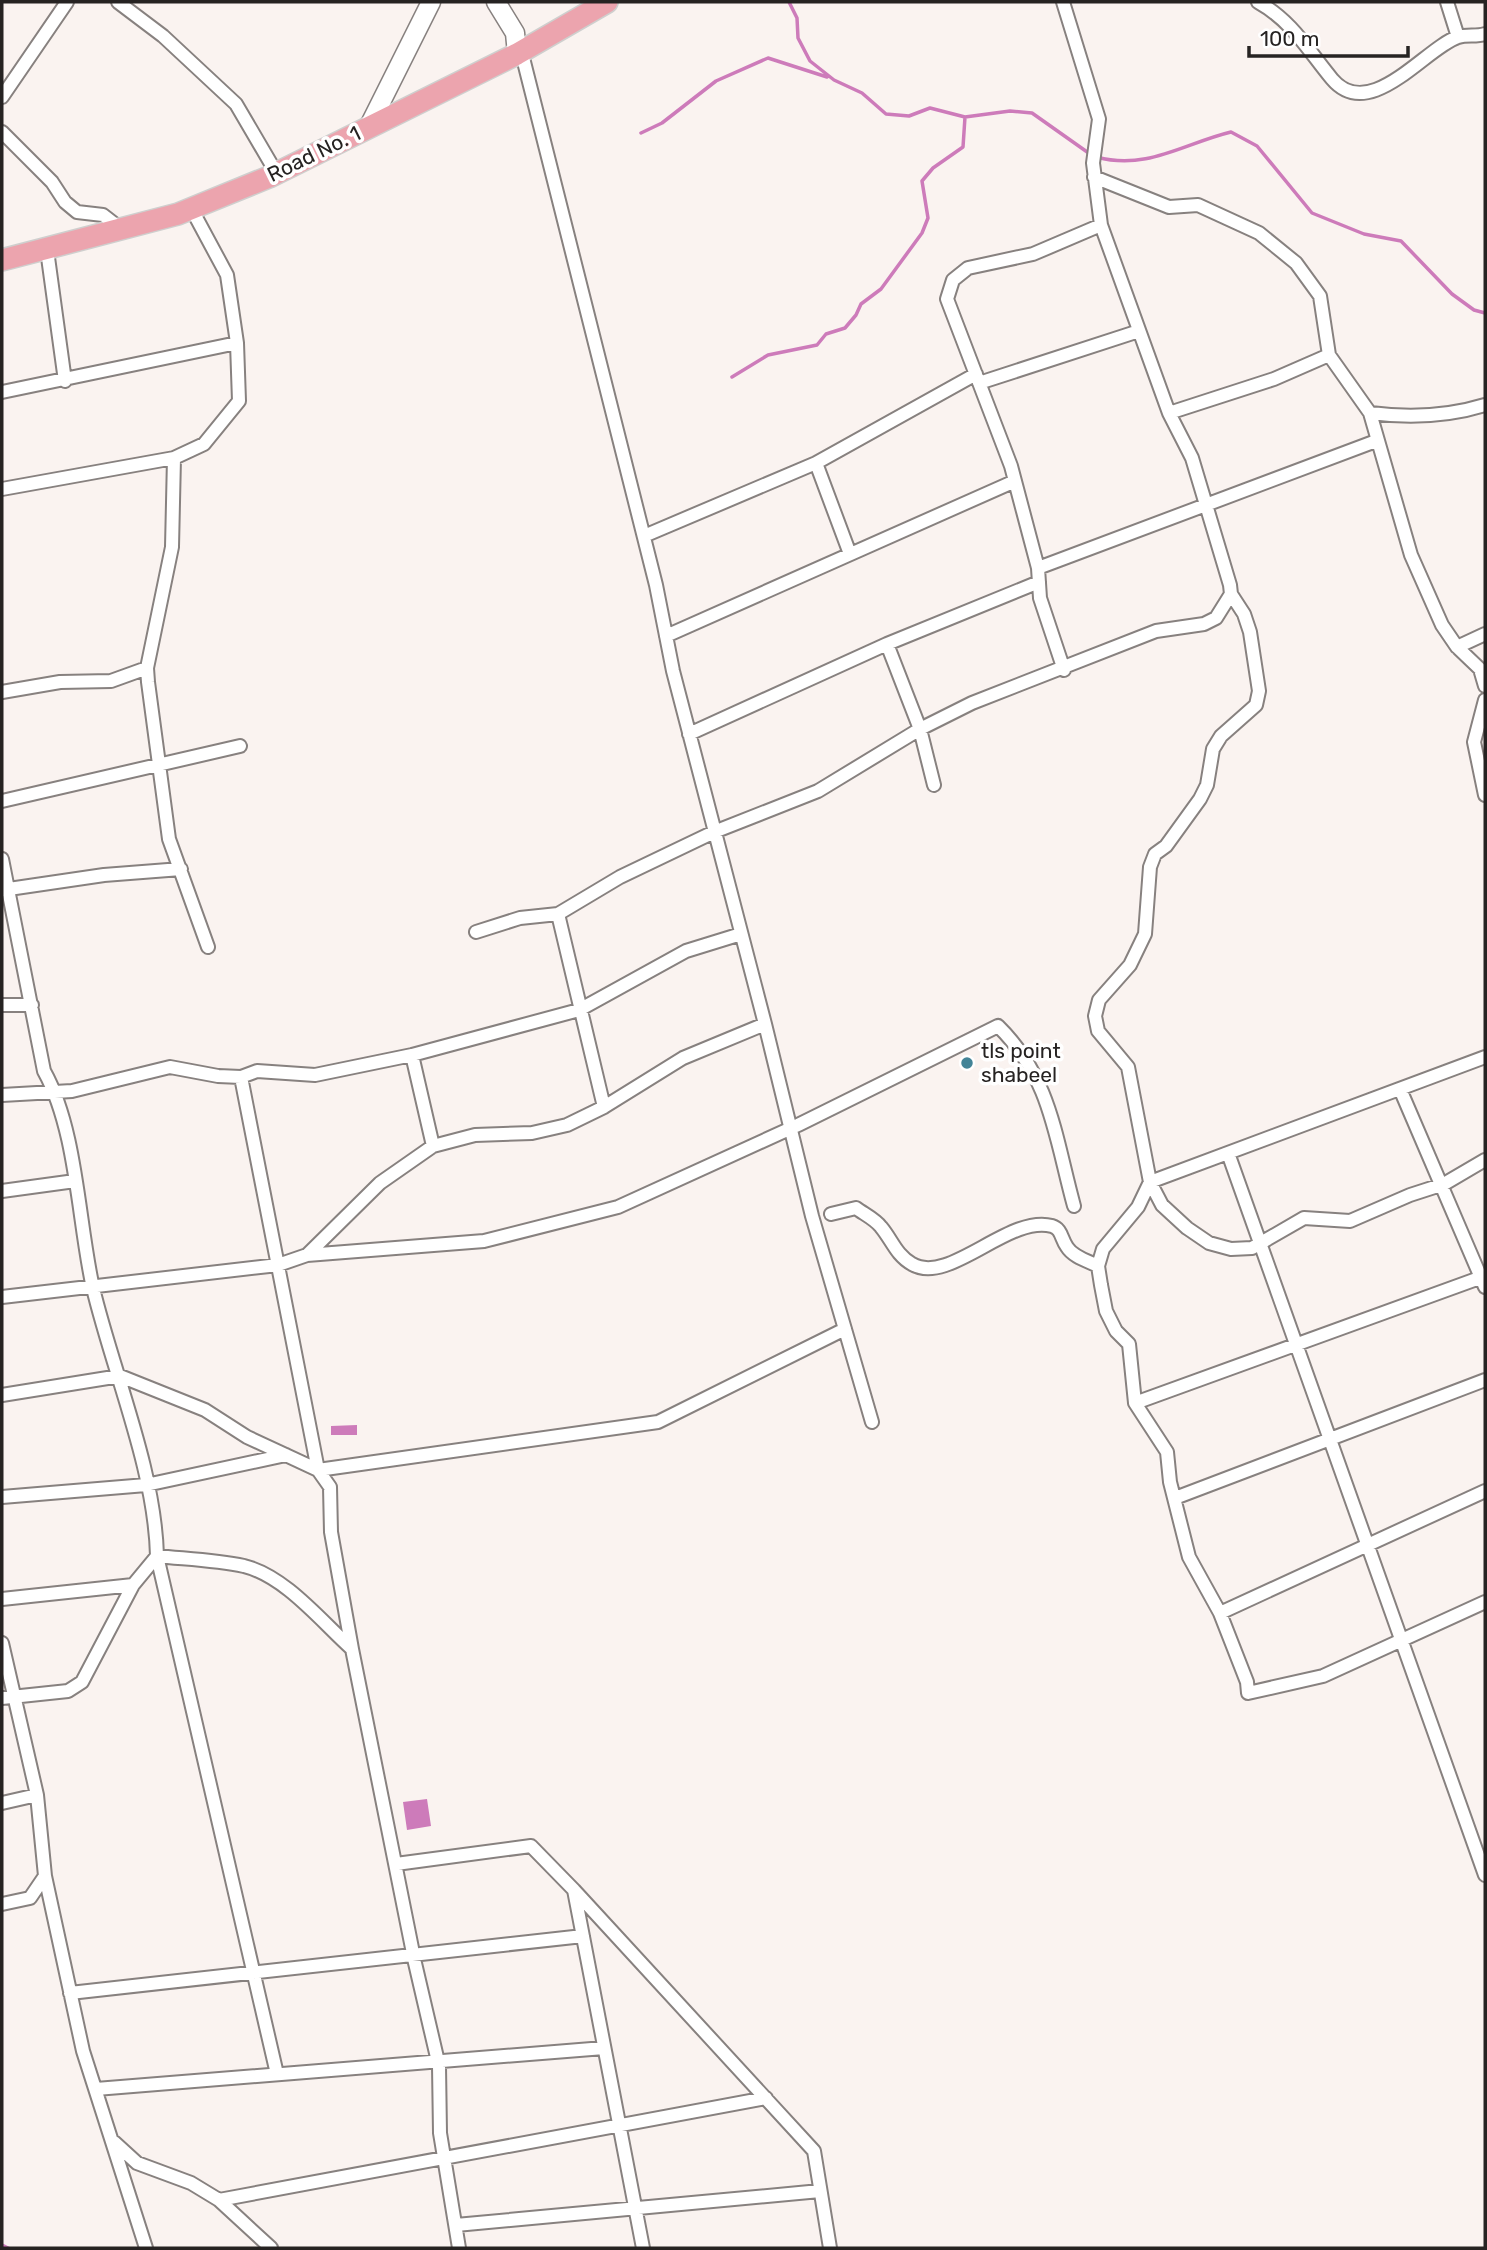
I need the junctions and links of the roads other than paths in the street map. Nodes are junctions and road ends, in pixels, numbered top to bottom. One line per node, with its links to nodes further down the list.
1 (67, 2): 12 (street)
2 (118, 2): 15 (street)
3 (431, 2): 13 (main road)
4 (496, 2): 11 (main road)
5 (607, 2): 11 (highway, Road No. 1)
6 (1063, 2): 16 (street)
7 (1258, 2): 10 (street)
8 (1447, 2): 10 (street)
9 (1485, 34): 10 (street)
10 (1458, 37)
11 (519, 52): 13 (highway, Road No. 1); 37 (street)
12 (2, 97)
13 (368, 128): 15 (highway, Road No. 1)
14 (2, 132): 19 (street)
15 (277, 173): 17 (highway, Road No. 1)
16 (1094, 177): 18 (street); 24 (street)
17 (191, 208): 19 (highway, Road No. 1); 23 (street)
18 (1101, 225): 22 (street); 25 (street)
19 (121, 229): 20 (highway, Road No. 1)
20 (47, 250): 21 (highway, Road No. 1); 26 (street)
21 (2, 260)
22 (1139, 331): 25 (street); 29 (street)
23 (237, 343): 26 (street); 32 (street)
24 (1329, 355): 29 (street); 30 (street)
25 (978, 379): 33 (street); 34 (street)
26 (65, 381): 27 (street)
27 (2, 392)
28 (1485, 405): 30 (street)
29 (1169, 413): 36 (street)
30 (1370, 413): 31 (street)
31 (1376, 441): 36 (street); 45 (street)
32 (174, 458): 35 (street); 46 (street)
33 (816, 463): 37 (street); 38 (street)
34 (1015, 481): 38 (street); 39 (street)
35 (2, 489)
36 (1206, 507): 39 (street); 41 (street)
37 (644, 536): 43 (street)
38 (850, 554): 43 (street)
39 (1038, 568): 40 (street)
40 (1039, 582): 44 (street); 47 (street)
41 (1231, 594): 47 (street); 83 (street)
42 (1485, 634): 45 (street)
43 (666, 636): 52 (street)
44 (887, 644): 51 (street); 52 (street)
45 (1457, 647): 48 (street)
46 (147, 668): 49 (street); 55 (street)
47 (1064, 670): 51 (street)
48 (1485, 686)
49 (2, 692)
50 (1485, 701): 53 (street)
51 (920, 729): 56 (street); 59 (street)
52 (689, 734): 59 (street)
53 (1480, 739): 57 (street)
54 (240, 746): 55 (street)
55 (159, 767): 58 (street); 61 (street)
56 (934, 785)
57 (1485, 795)
58 (2, 801)
59 (714, 832): 63 (street); 65 (street)
60 (2, 859): 62 (street)
61 (181, 869): 62 (street); 66 (street)
62 (5, 890): 68 (street)
63 (558, 914): 64 (street); 69 (street)
64 (476, 932)
65 (741, 934): 69 (street); 70 (street)
66 (208, 947)
67 (2, 1005): 68 (street)
68 (32, 1006): 75 (street)
69 (579, 1010): 71 (street); 77 (street)
70 (765, 1024): 77 (street); 78 (street)
71 (412, 1055): 73 (street); 79 (street)
72 (1485, 1057): 74 (street)
73 (242, 1077): 75 (street); 90 (street)
74 (1400, 1089): 80 (street); 84 (street)
75 (55, 1091): 76 (street); 82 (street)
76 (2, 1095)
77 (604, 1107): 79 (street)
78 (790, 1128): 86 (street); 89 (street); 95 (street)
79 (433, 1146): 89 (street)
80 (1228, 1153): 83 (street); 88 (street)
81 (1485, 1160): 84 (street)
82 (75, 1181): 85 (street); 93 (street)
83 (1150, 1182): 88 (street); 91 (street)
84 (1441, 1185): 88 (street); 92 (street)
85 (2, 1191)
86 (1074, 1206)
87 (831, 1214): 91 (street)
88 (1260, 1244): 112 (street)
89 (307, 1255): 90 (street)
90 (278, 1265): 93 (street); 102 (street)
91 (1098, 1266): 99 (street)
92 (1484, 1280): 99 (street)
93 (93, 1288): 94 (street); 96 (street)
94 (2, 1297)
95 (845, 1329): 100 (street); 102 (street)
96 (120, 1376): 98 (street); 101 (street); 103 (street)
97 (1485, 1380): 106 (street)
98 (2, 1395)
99 (1135, 1403): 106 (street)
100 (872, 1422)
101 (286, 1455): 102 (street); 103 (street)
102 (318, 1471): 114 (street)
103 (146, 1485): 105 (street); 107 (street)
104 (1485, 1491): 111 (street)
105 (2, 1497)
106 (1175, 1498): 111 (street)
107 (157, 1556): 108 (street); 114 (street); 125 (street)
108 (133, 1585): 109 (street); 115 (street)
109 (2, 1599)
110 (1485, 1602): 112 (street)
111 (1220, 1613): 112 (street)
112 (1402, 1640): 119 (street)
113 (2, 1643): 115 (street)
114 (352, 1649): 118 (street)
115 (8, 1697): 116 (street)
116 (37, 1795): 117 (street); 120 (street)
117 (2, 1803)
118 (396, 1864): 121 (street); 124 (street)
119 (1485, 1875)
120 (45, 1876): 122 (street); 126 (street)
121 (574, 1890): 123 (street); 131 (street)
122 (2, 1903)
123 (583, 1936): 124 (street); 127 (street)
124 (413, 1955): 125 (street); 128 (street)
125 (254, 1973): 126 (street); 129 (street)
126 (70, 1993): 130 (street)
127 (604, 2048): 128 (street); 132 (street)
128 (438, 2062): 129 (street); 134 (street)
129 (277, 2074): 130 (street)
130 (96, 2089): 133 (street)
131 (766, 2098): 132 (street); 135 (street)
132 (619, 2125): 134 (street); 137 (street)
133 (114, 2141): 136 (street); 139 (street)
134 (444, 2158): 136 (street); 138 (street)
135 (820, 2191): 137 (street); 143 (street)
136 (219, 2200): 140 (street)
137 (635, 2208): 138 (street); 142 (street)
138 (456, 2225): 141 (street)
139 (146, 2248)
140 (271, 2248)
141 (459, 2248)
142 (643, 2248)
143 (830, 2248)

